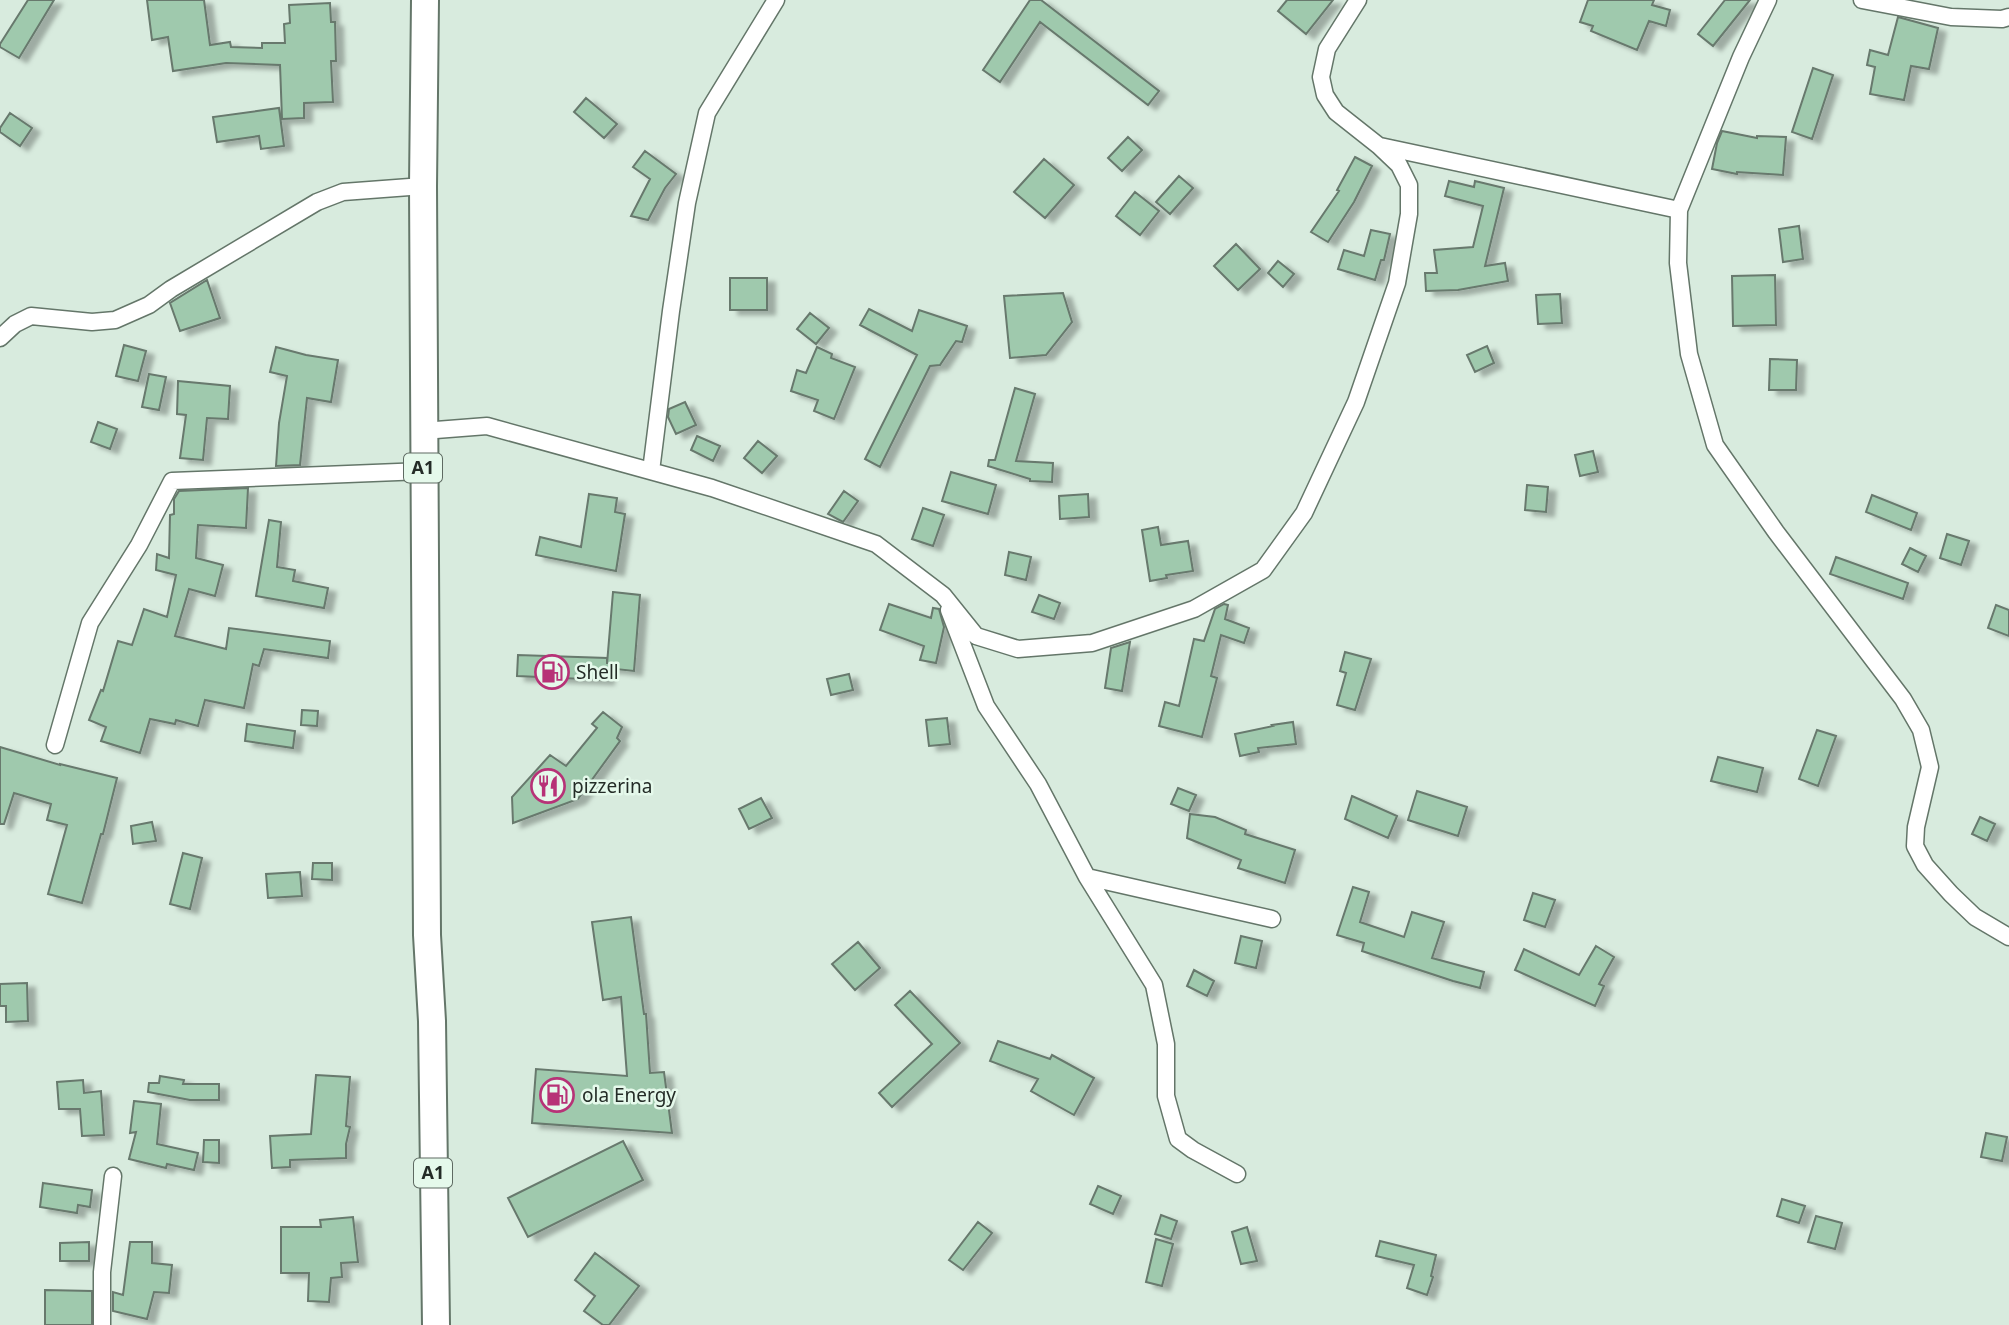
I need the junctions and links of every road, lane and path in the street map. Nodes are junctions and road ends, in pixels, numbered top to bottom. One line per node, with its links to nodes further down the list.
1 (425, 0): 8 (highway, A1 / A1)
2 (776, 0): 13 (street)
3 (1358, 0): 7 (street)
4 (1768, 0): 9 (street)
5 (1862, 0): 6 (street)
6 (2009, 17)
7 (1379, 146): 9 (street); 14 (street)
8 (423, 186): 10 (street); 11 (highway, A1 / A1)
9 (1679, 210): 18 (street)
10 (0, 338)
11 (423, 431): 12 (highway, A1 / A1); 13 (street)
12 (423, 471): 15 (street); 22 (highway, A1 / A1)
13 (651, 471): 14 (street)
14 (943, 595): 16 (street)
15 (55, 744)
16 (1087, 877): 17 (street); 19 (street)
17 (1272, 919)
18 (2009, 937)
19 (1237, 1174)
20 (113, 1176): 21 (street)
21 (102, 1325)
22 (436, 1325)

